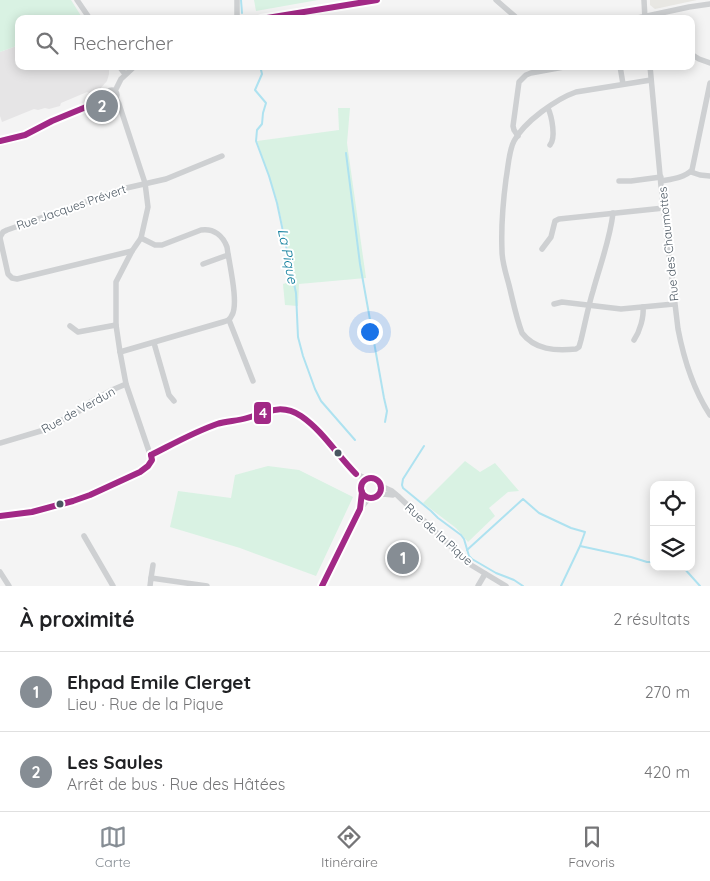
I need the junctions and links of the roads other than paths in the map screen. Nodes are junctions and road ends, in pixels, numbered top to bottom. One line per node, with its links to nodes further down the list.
1 (77, 0): 7 (street)
2 (237, 0): 8 (street)
3 (377, 0): 9 (street)
4 (496, 0): 10 (street)
5 (644, 0): 11 (street)
6 (710, 4): 12 (street)
7 (87, 15)
8 (237, 15)
9 (285, 15)
10 (513, 15)
11 (645, 15)
12 (655, 15)
13 (695, 56): 14 (street)
14 (710, 63)
15 (122, 70): 20 (street)
16 (130, 70): 20 (street)
17 (547, 70): 28 (street)
18 (621, 70): 23 (street)
19 (650, 70): 21 (street, Rue des Chaumottes)
20 (125, 74): 24 (street)
21 (651, 80): 23 (street); 34 (street, Rue des Chaumottes)
22 (710, 83): 32 (street)
23 (623, 84): 27 (street)
24 (115, 91): 25 (street); 26 (street)
25 (108, 98): 26 (street); 29 (street)
26 (116, 98): 36 (street)
27 (548, 108): 28 (street); 30 (street)
28 (518, 136): 47 (street)
29 (0, 141)
30 (550, 145)
31 (222, 156): 36 (street, Rue Jacques Prévert)
32 (691, 172): 33 (street); 34 (street)
33 (710, 176)
34 (661, 179): 35 (street); 37 (street, Rue des Chaumottes)
35 (619, 181)
36 (145, 183): 39 (street, Rue Jacques Prévert); 40 (street)
37 (664, 208): 38 (street); 46 (street, Rue des Chaumottes)
38 (613, 213): 41 (street); 47 (street)
39 (0, 238): 42 (street, Rue Jacques Prévert)
40 (140, 238): 42 (street); 43 (street)
41 (542, 249)
42 (132, 251): 50 (street)
43 (228, 255): 44 (street); 49 (street)
44 (203, 264)
45 (554, 304): 47 (street)
46 (674, 304): 48 (street); 58 (street, Rue des Chaumottes)
47 (590, 306): 48 (street)
48 (644, 307): 52 (street)
49 (229, 320): 53 (street); 55 (street)
50 (116, 325): 51 (street); 54 (street)
51 (70, 326)
52 (634, 340)
53 (154, 343): 54 (street); 57 (street)
54 (120, 352): 56 (street)
55 (253, 382)
56 (126, 384): 59 (street, Rue de Verdun); 60 (street)
57 (174, 401)
58 (710, 415)
59 (0, 443)
60 (151, 455): 61 (street); 70 (street)
61 (356, 474): 62 (street); 63 (street)
62 (367, 479): 63 (street); 64 (street)
63 (362, 484): 65 (street)
64 (381, 486): 66 (street); 67 (street, Rue de la Pique)
65 (362, 492): 68 (street); 69 (street)
66 (379, 494): 67 (street, Rue de la Pique); 68 (street)
67 (398, 496): 74 (street, Rue de la Pique)
68 (368, 498): 69 (street)
69 (360, 509): 80 (street)
70 (0, 516)
71 (84, 536): 77 (street)
72 (153, 565): 75 (street)
73 (0, 572): 76 (street)
74 (486, 574): 81 (street); 82 (street, Rue de la Pique)
75 (151, 578): 78 (street); 79 (street)
76 (9, 586)
77 (113, 586)
78 (150, 586)
79 (207, 586)
80 (322, 586)
81 (478, 586)
82 (506, 586)

